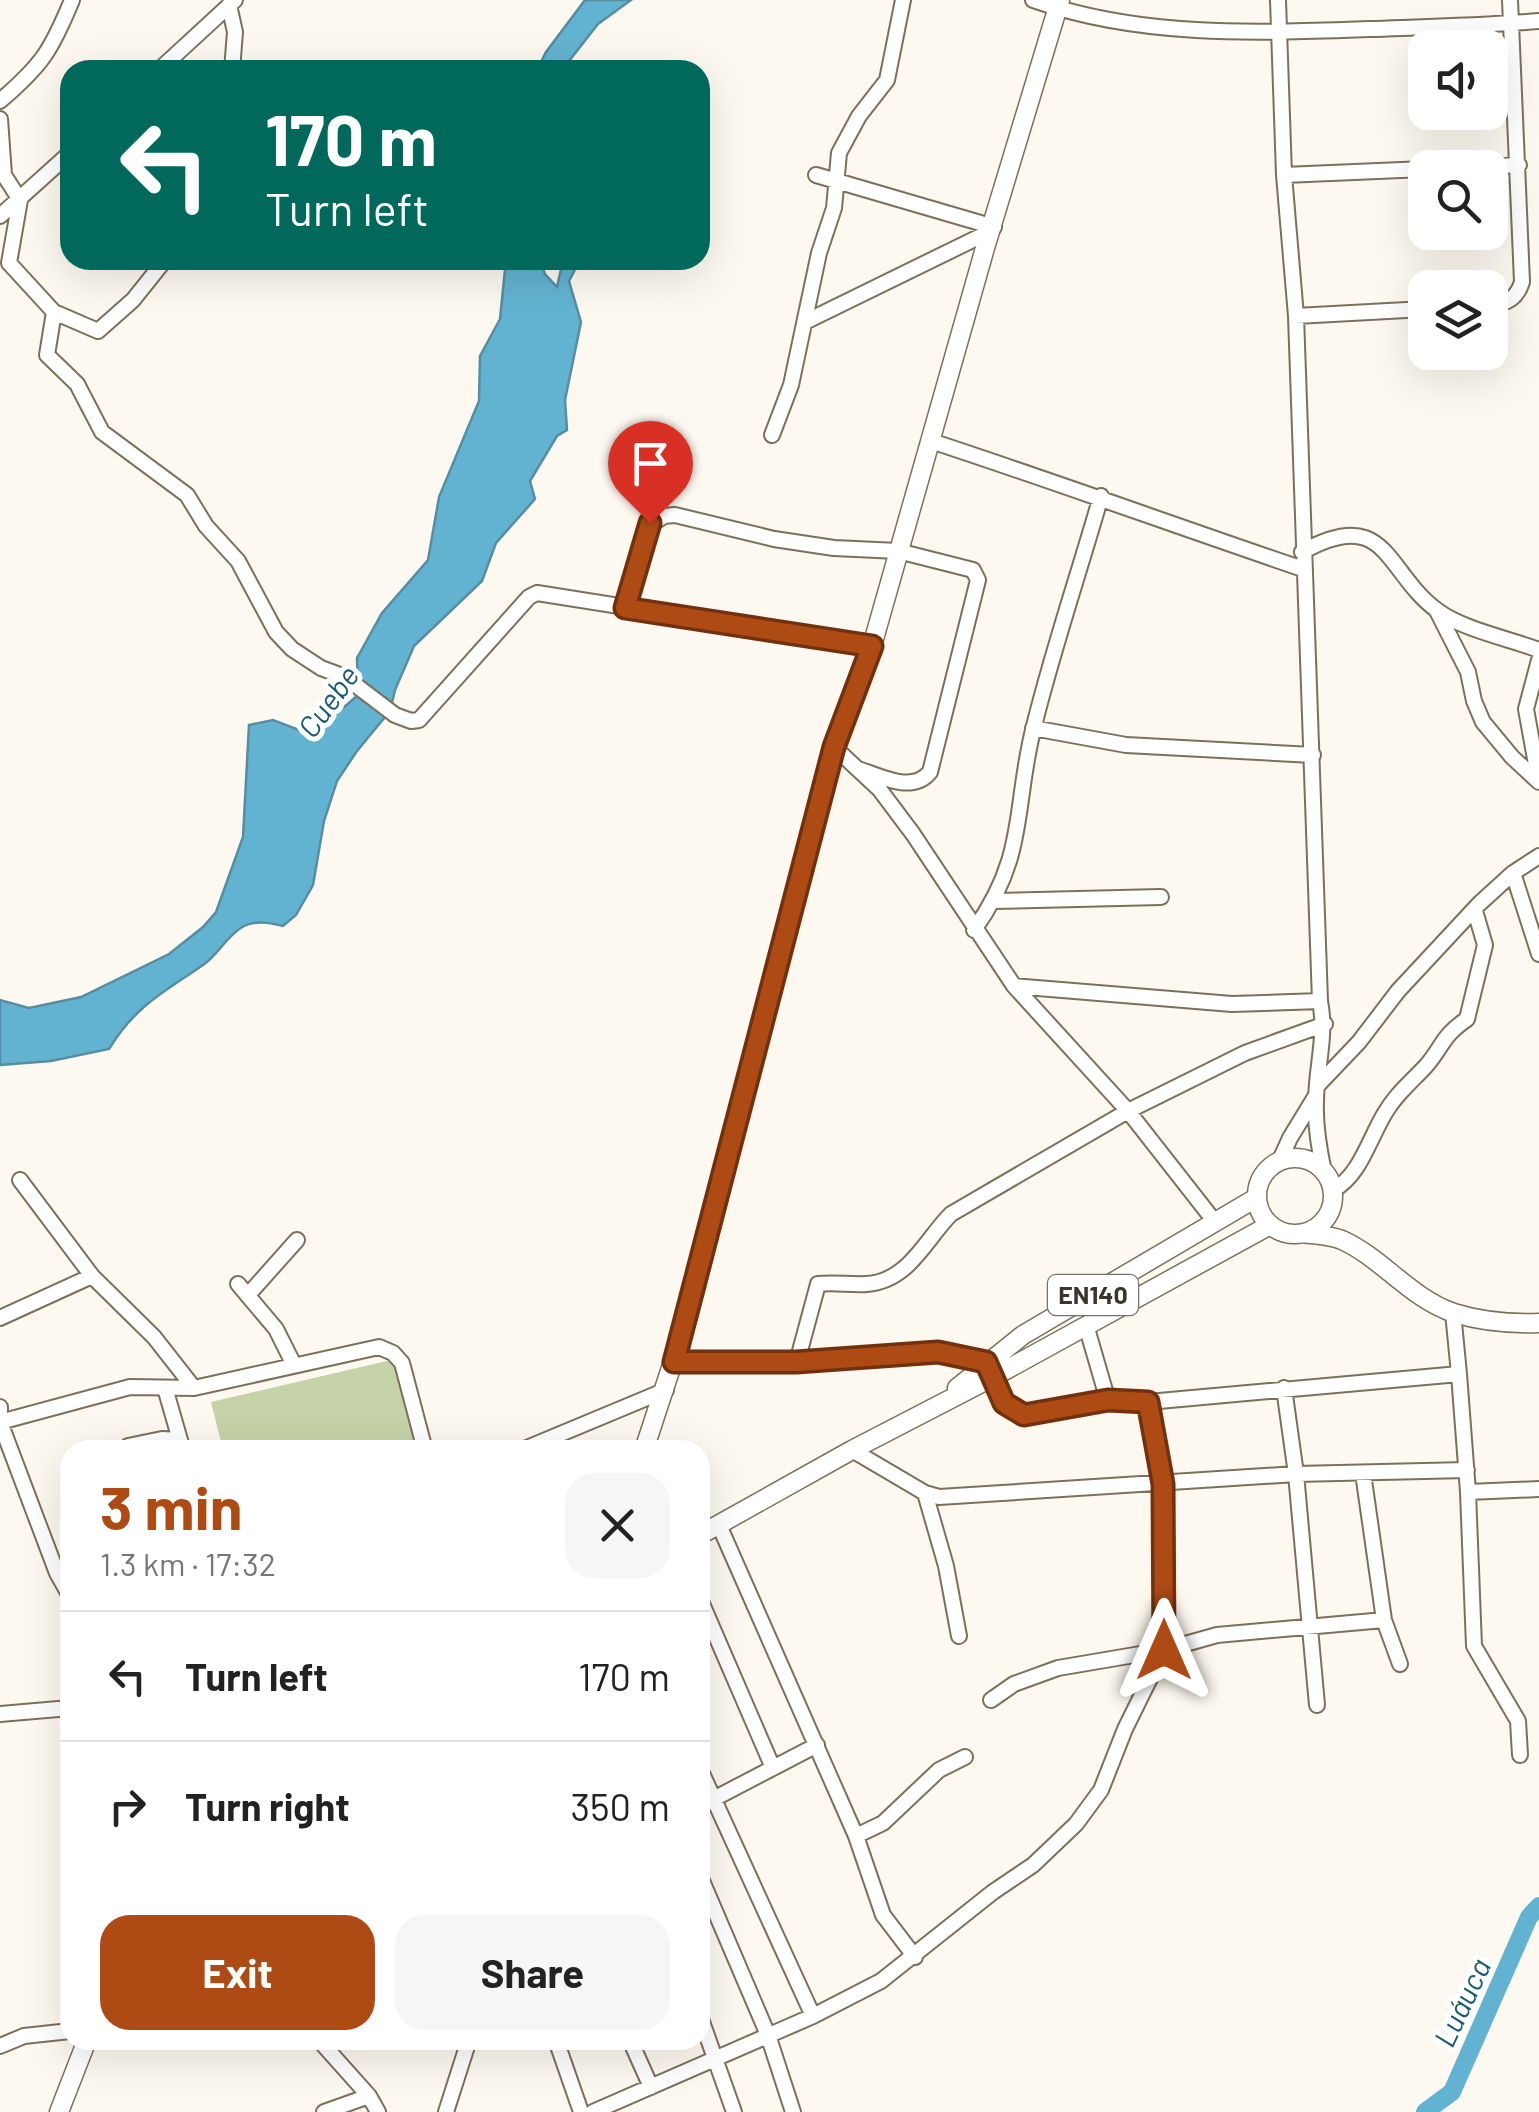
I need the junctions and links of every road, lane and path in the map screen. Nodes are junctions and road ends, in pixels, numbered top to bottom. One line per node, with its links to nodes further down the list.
1 (72, 0): 13 (street)
2 (903, 0): 21 (street)
3 (1033, 0): 7 (street)
4 (1278, 0): 10 (street)
5 (1510, 0): 9 (street)
6 (232, 3): 11 (street); 12 (street)
7 (1059, 4): 10 (street); 24 (main road)
8 (1539, 22): 9 (street)
9 (1511, 24): 10 (street); 16 (street)
10 (1278, 32): 20 (street)
11 (171, 60)
12 (234, 60)
13 (0, 101)
14 (0, 119): 22 (street)
15 (60, 162): 22 (street)
16 (1520, 165): 17 (street); 26 (street)
17 (1508, 166)
18 (1408, 170): 20 (street)
19 (816, 175): 21 (street)
20 (1284, 175): 29 (street)
21 (838, 181): 24 (street); 30 (street)
22 (20, 200): 23 (street); 28 (street)
23 (0, 216)
24 (992, 229): 30 (street); 32 (main road)
25 (157, 270): 28 (street)
26 (1508, 302)
27 (1408, 310): 29 (street)
28 (54, 312): 37 (street)
29 (1296, 316): 35 (street)
30 (807, 321): 31 (street)
31 (772, 435)
32 (931, 442): 33 (street); 34 (main road)
33 (1100, 496): 36 (street); 42 (street)
34 (898, 552): 37 (street); 39 (main road); 45 (street)
35 (1302, 552): 36 (street); 38 (street)
36 (1303, 569): 44 (street)
37 (625, 608): 39 (street)
38 (1437, 611): 40 (street); 41 (street)
39 (872, 646): 43 (main road)
40 (1539, 650)
41 (1539, 660)
42 (1033, 728): 44 (street); 49 (street)
43 (834, 747): 45 (street); 73 (main road)
44 (1313, 755): 54 (street)
45 (858, 769): 51 (street)
46 (1539, 856): 47 (street)
47 (1513, 872): 50 (street); 52 (street)
48 (1161, 897): 49 (street)
49 (995, 901): 51 (street)
50 (1475, 911): 56 (street); 61 (street)
51 (974, 930): 53 (street)
52 (1539, 954)
53 (1014, 986): 54 (street); 57 (street)
54 (1320, 1000): 55 (street)
55 (1325, 1024): 56 (street); 57 (street)
56 (1317, 1091): 58 (street); 59 (street)
57 (1128, 1111): 63 (street); 74 (street)
58 (1280, 1160): 59 (main road); 62 (main road, EN140)
59 (1324, 1172): 61 (main road)
60 (20, 1180): 68 (street)
61 (1332, 1195): 65 (main road); 67 (main road)
62 (1256, 1198): 63 (main road, EN140); 64 (main road)
63 (1214, 1222): 76 (main road, EN140)
64 (1270, 1226): 65 (main road); 72 (main road, EN140)
65 (1303, 1233): 67 (main road)
66 (297, 1240): 75 (street)
67 (1357, 1248): 69 (main road)
68 (92, 1276): 70 (street); 79 (street)
69 (1453, 1312): 71 (main road); 77 (street)
70 (0, 1318)
71 (1539, 1324)
72 (1086, 1325): 76 (main road, EN140); 82 (street)
73 (674, 1362): 74 (street); 81 (main road)
74 (796, 1362): 76 (street)
75 (294, 1364): 79 (street); 87 (street)
76 (989, 1370): 82 (street); 90 (main road, EN140)
77 (1458, 1374): 80 (street); 91 (street)
78 (166, 1388): 79 (street); 85 (street); 86 (street)
79 (194, 1388)
80 (1284, 1388): 83 (street); 93 (street)
81 (666, 1390): 88 (street); 89 (main road)
82 (1108, 1400): 83 (street)
83 (1148, 1402): 94 (street)
84 (0, 1407): 85 (street)
85 (0, 1422): 101 (street)
86 (181, 1440)
87 (421, 1440)
88 (546, 1440)
89 (648, 1440)
90 (852, 1450): 97 (street); 98 (main road, EN140)
91 (1467, 1470): 92 (street); 96 (street)
92 (1362, 1473): 93 (street); 103 (street)
93 (1296, 1474): 94 (street); 105 (street)
94 (1163, 1484): 97 (street); 107 (street)
95 (1539, 1489): 96 (street)
96 (1468, 1492): 114 (street)
97 (926, 1493): 106 (street)
98 (719, 1525): 99 (main road, EN140); 113 (street)
99 (710, 1530)
100 (60, 1571): 101 (street)
101 (58, 1573): 102 (street)
102 (60, 1577)
103 (1384, 1620): 105 (street); 108 (street)
104 (710, 1622): 116 (street)
105 (1312, 1628): 107 (street); 110 (street)
106 (959, 1636)
107 (1164, 1650): 109 (street); 121 (street)
108 (1400, 1664)
109 (992, 1700)
110 (1317, 1705)
111 (60, 1709): 112 (street)
112 (0, 1714)
113 (816, 1745): 116 (street); 119 (street)
114 (1520, 1755)
115 (965, 1757): 119 (street)
116 (773, 1768): 117 (street)
117 (710, 1801)
118 (710, 1809): 122 (street)
119 (856, 1836): 121 (street)
120 (710, 1899): 124 (street)
121 (915, 1957): 122 (street)
122 (813, 2016): 124 (street)
123 (60, 2032): 126 (street)
124 (768, 2034): 132 (street); 142 (street)
125 (710, 2044): 132 (street)
126 (0, 2046)
127 (83, 2050): 135 (main road)
128 (327, 2050): 134 (street)
129 (466, 2050): 138 (street)
130 (560, 2050): 139 (street)
131 (635, 2050): 133 (street)
132 (716, 2060): 133 (street); 141 (street)
133 (652, 2087): 140 (street)
134 (368, 2096): 136 (street); 137 (street)
135 (59, 2112)
136 (324, 2112)
137 (378, 2112)
138 (446, 2112)
139 (582, 2112)
140 (593, 2112)
141 (734, 2112)
142 (793, 2112)

